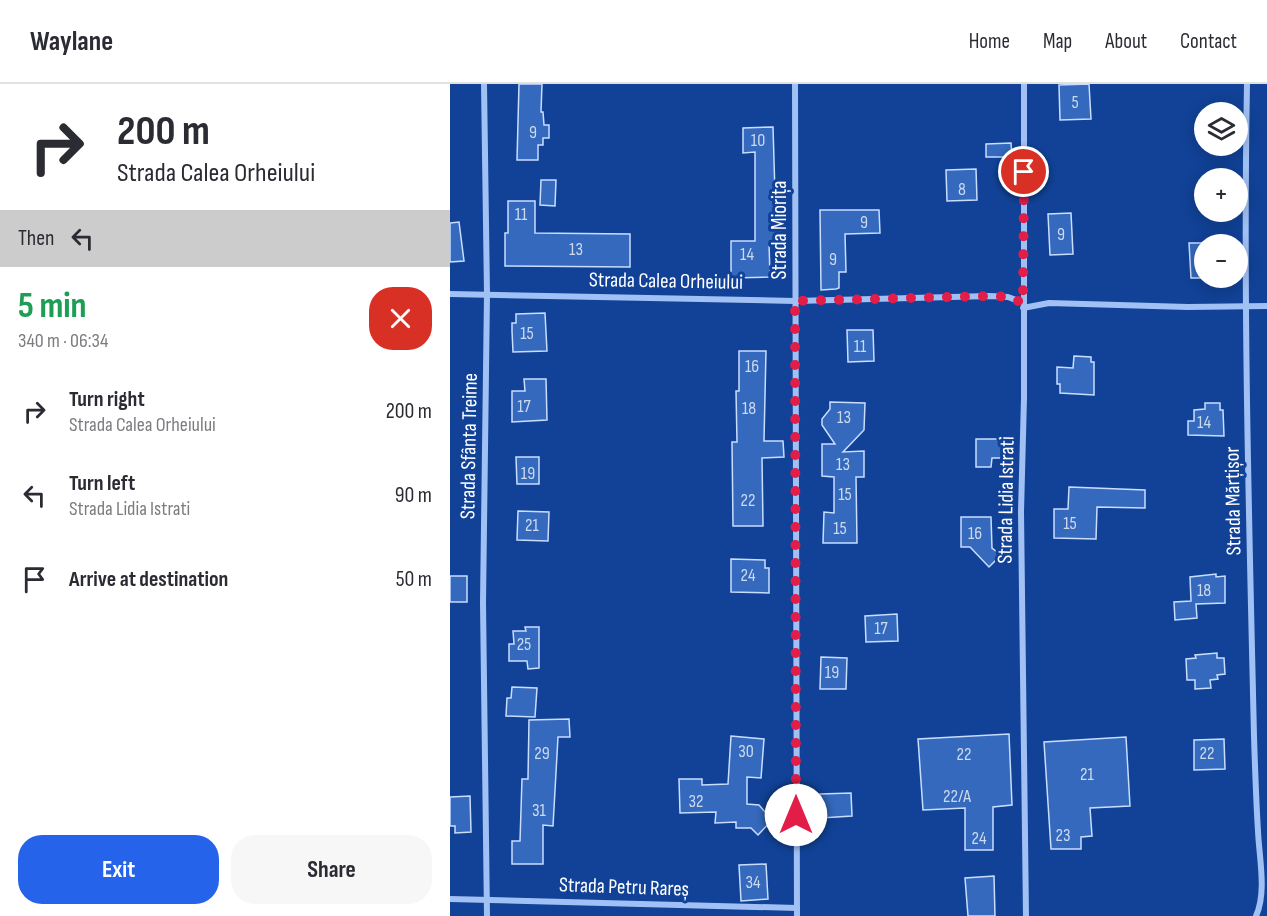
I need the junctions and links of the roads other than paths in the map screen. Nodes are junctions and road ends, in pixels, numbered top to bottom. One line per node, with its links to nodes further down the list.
1 (484, 84): 6 (street, Strada Sfânta Treime)
2 (795, 84): 7 (street, Strada Miorița)
3 (1024, 84): 8 (street, Strada Lidia Istrati)
4 (1247, 84): 9 (street, Strada Mărțișor)
5 (450, 294): 6 (street, Strada Calea Orheiului)
6 (487, 294): 7 (street, Strada Calea Orheiului); 12 (street, Strada Sfânta Treime)
7 (795, 301): 8 (street, Strada Calea Orheiului); 13 (street, Strada Miorița)
8 (1023, 306): 9 (street, Strada Calea Orheiului); 16 (street, Strada Lidia Istrati)
9 (1246, 306): 10 (street, Strada Calea Orheiului); 17 (street, Strada Mărțișor)
10 (1267, 306)
11 (450, 899): 12 (street, Strada Petru Rareș)
12 (487, 899): 13 (street, Strada Petru Rareș); 14 (street, Strada Sfânta Treime)
13 (797, 908): 15 (street, Strada Miorița)
14 (487, 916)
15 (797, 916)
16 (1026, 916)
17 (1256, 916)

